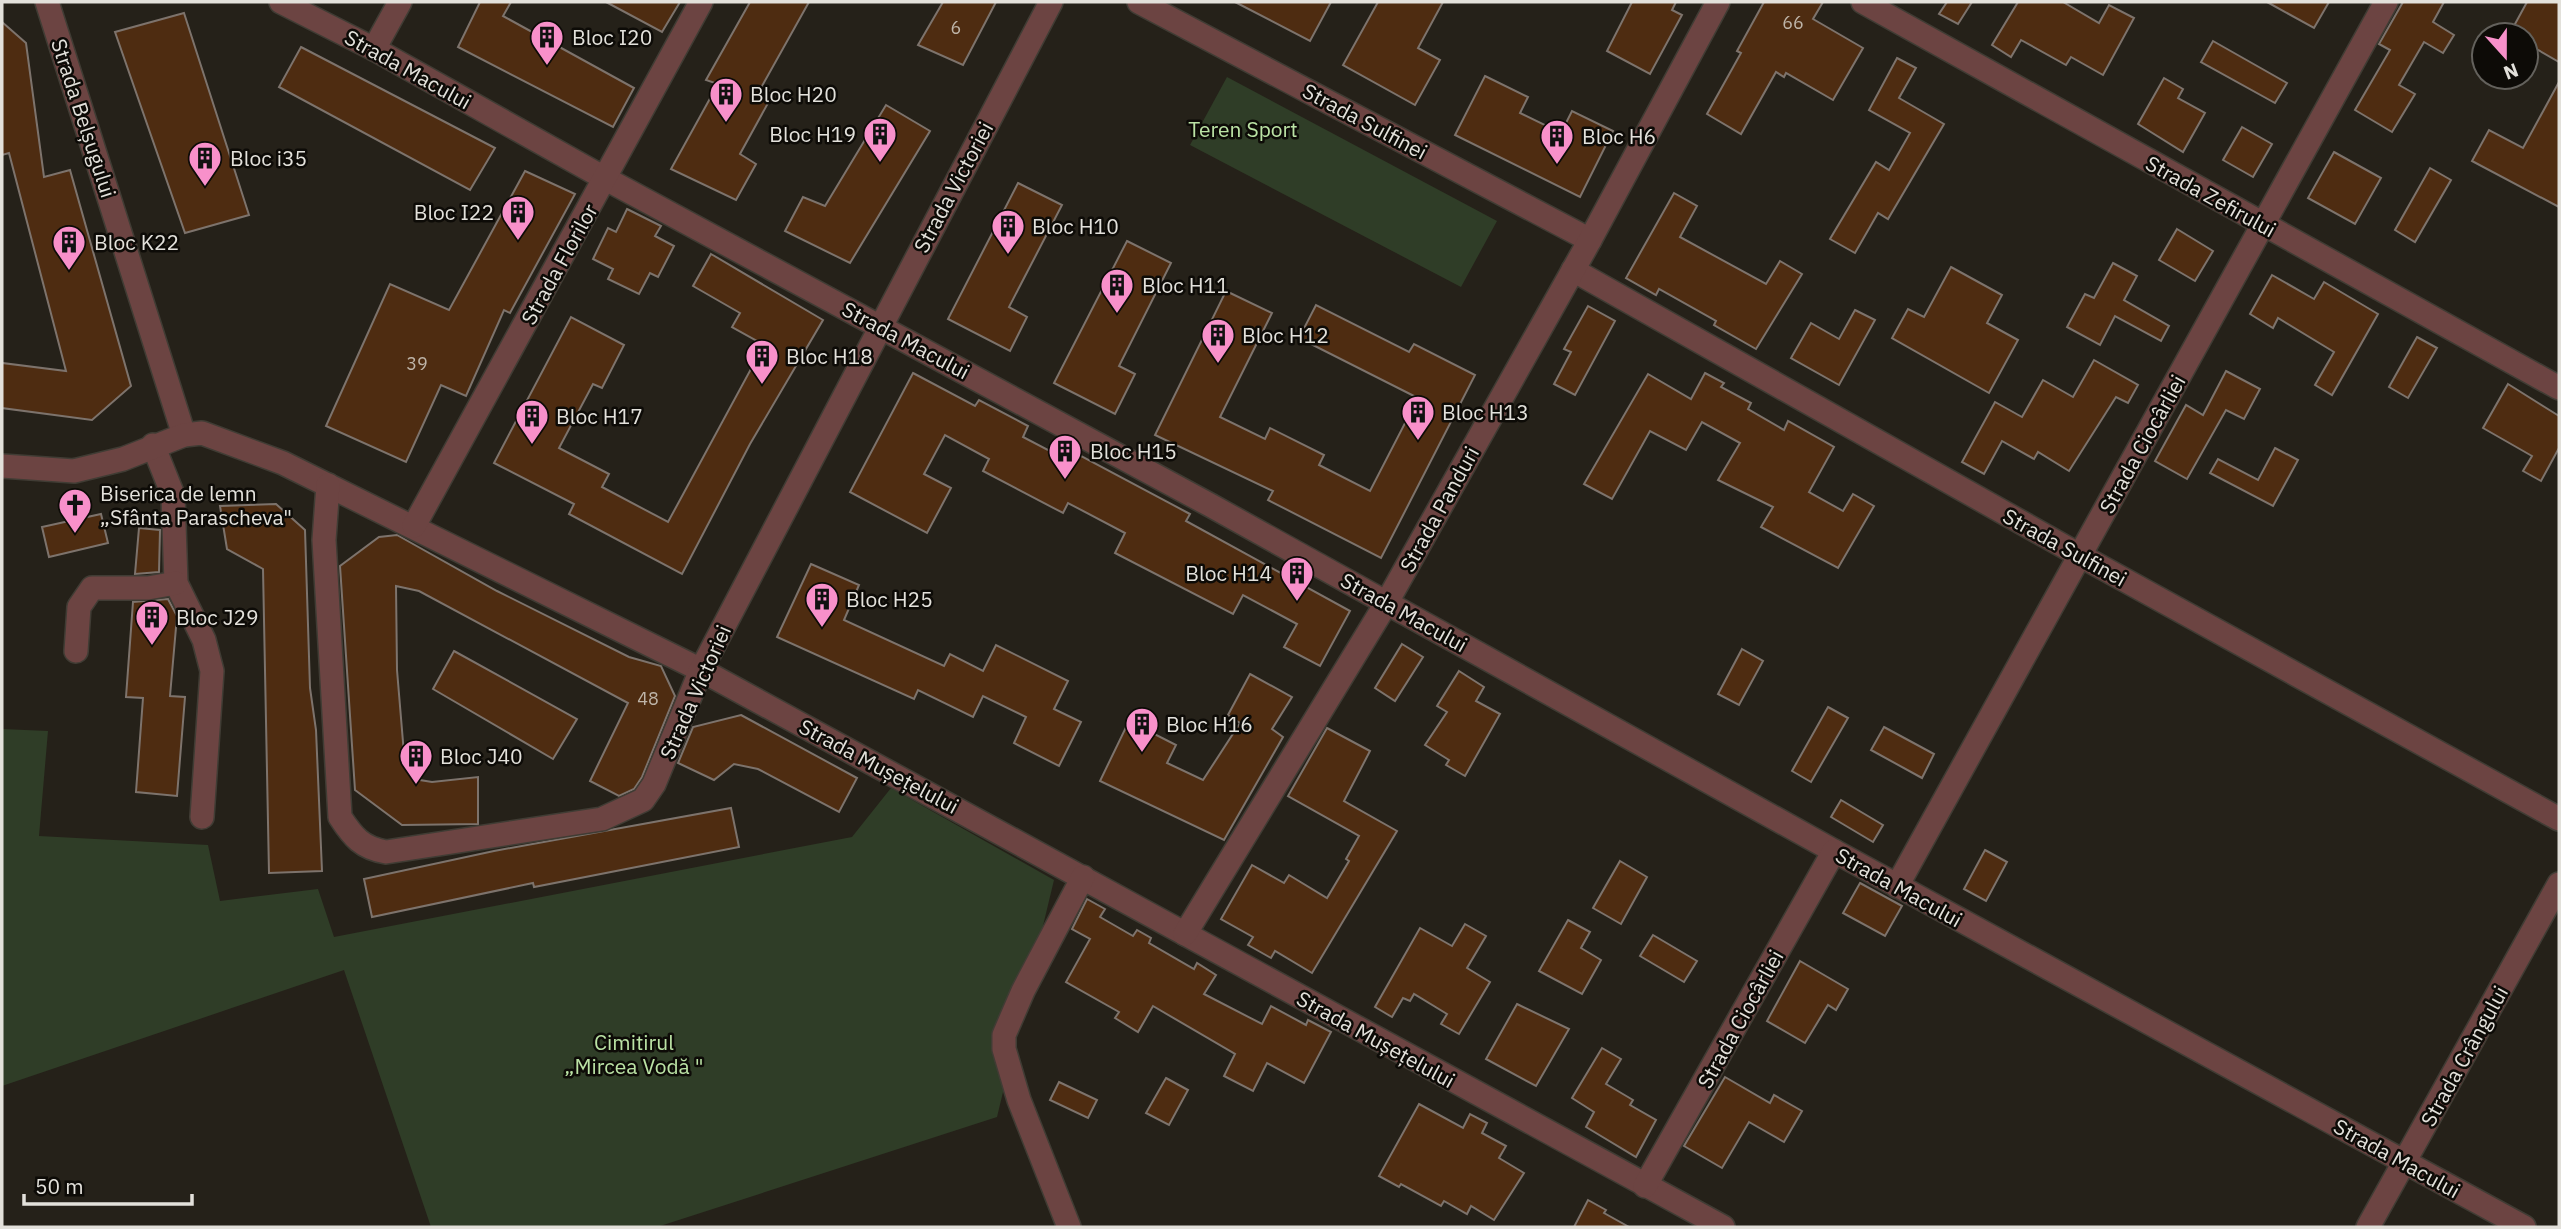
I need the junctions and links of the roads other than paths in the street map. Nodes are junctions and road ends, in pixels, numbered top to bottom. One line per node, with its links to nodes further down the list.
1 (47, 2): 17 (street, Strada Belșugului)
2 (281, 2): 10 (street, Strada Macului)
3 (400, 2): 10 (street)
4 (701, 2): 11 (street, Strada Florilor)
5 (1051, 2): 15 (street, Strada Victoriei)
6 (1139, 2): 13 (street, Strada Sulfinei)
7 (1718, 2): 13 (street, Strada Panduri)
8 (1863, 2): 12 (street, Strada Zefirului)
9 (2386, 2): 12 (street, Strada Ciocârliei)
10 (374, 50): 11 (street, Strada Macului)
11 (606, 179): 15 (street, Strada Macului); 21 (street, Strada Florilor)
12 (2262, 225): 16 (street, Strada Zefirului); 22 (street, Strada Ciocârliei)
13 (1590, 240): 14 (street, Strada Panduri)
14 (1573, 270): 22 (street, Strada Sulfinei); 24 (street, Strada Panduri)
15 (880, 325): 24 (street, Strada Macului); 26 (street, Strada Victoriei)
16 (2559, 388)
17 (184, 435): 18 (street, Strada Mușețelului); 20 (street, Strada Mușețelului)
18 (153, 445): 19 (street, Strada Mușețelului); 23 (street)
19 (2, 466)
20 (328, 485): 21 (street, Strada Mușețelului); 26 (street, Strada Victoriei)
21 (414, 526): 26 (street, Strada Mușețelului)
22 (2081, 556): 28 (street, Strada Sulfinei); 32 (street, Strada Ciocârliei)
23 (176, 583): 25 (street); 27 (street)
24 (1387, 602): 29 (street, Strada Macului); 33 (street, Strada Panduri)
25 (76, 651)
26 (701, 670): 30 (street, Strada Mușețelului)
27 (202, 817)
28 (2559, 819)
29 (1834, 851): 32 (street, Strada Macului); 35 (street, Strada Ciocârliei)
30 (1083, 877): 33 (street, Strada Mușețelului); 36 (street)
31 (2559, 884): 34 (street, Strada Crângului)
32 (1897, 886): 34 (street, Strada Macului)
33 (1185, 934): 35 (street, Strada Mușețelului)
34 (2405, 1163): 38 (street, Strada Crângului); 39 (street, Strada Macului)
35 (1645, 1186): 37 (street, Strada Mușețelului)
36 (1069, 1227)
37 (1723, 1227)
38 (2368, 1227)
39 (2524, 1227)

